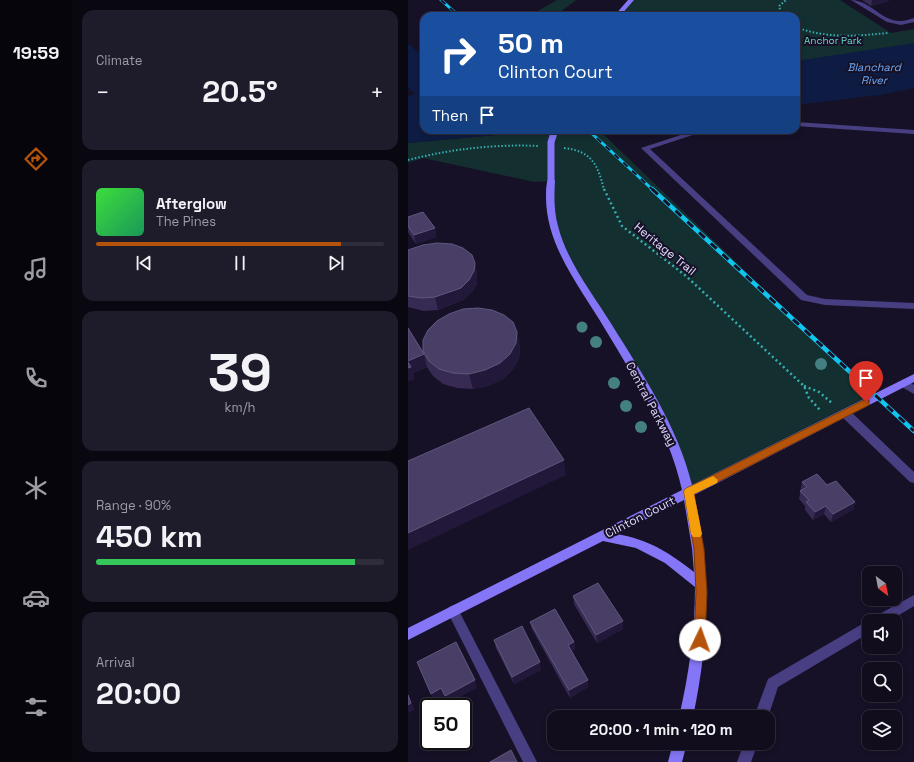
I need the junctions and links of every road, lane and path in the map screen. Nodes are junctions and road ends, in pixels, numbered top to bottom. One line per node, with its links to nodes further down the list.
1 (631, 0): 4 (main road)
2 (786, 0): 5 (path)
3 (854, 0): 6 (street)
4 (620, 12)
5 (781, 12)
6 (914, 20)
7 (800, 28): 8 (path)
8 (891, 33)
9 (800, 124): 10 (street)
10 (914, 132)
11 (554, 134): 24 (main road, Central Parkway, bridge)
12 (691, 134): 16 (street)
13 (545, 147): 15 (path)
14 (560, 148): 19 (path, Heritage Trail)
15 (408, 160)
16 (914, 306)
17 (914, 378): 18 (main road, Clinton Court)
18 (904, 383): 20 (street); 21 (main road, Clinton Court)
19 (804, 386): 21 (path); 22 (path, Heritage Trail)
20 (914, 390)
21 (845, 413): 22 (main road, Clinton Court); 23 (street)
22 (831, 420): 24 (main road, Clinton Court)
23 (914, 479)
24 (689, 492): 25 (main road, Clinton Court); 26 (main road, Central Parkway)
25 (603, 536): 26 (main road); 28 (main road, Clinton Court)
26 (702, 586): 32 (main road, Central Parkway)
27 (914, 600): 29 (street)
28 (453, 611): 31 (main road, Clinton Court); 36 (street)
29 (890, 614)
30 (862, 630): 33 (street)
31 (408, 634)
32 (687, 710)
33 (763, 710)
34 (678, 750): 37 (main road)
35 (748, 750): 38 (street)
36 (530, 762)
37 (675, 762)
38 (744, 762)

